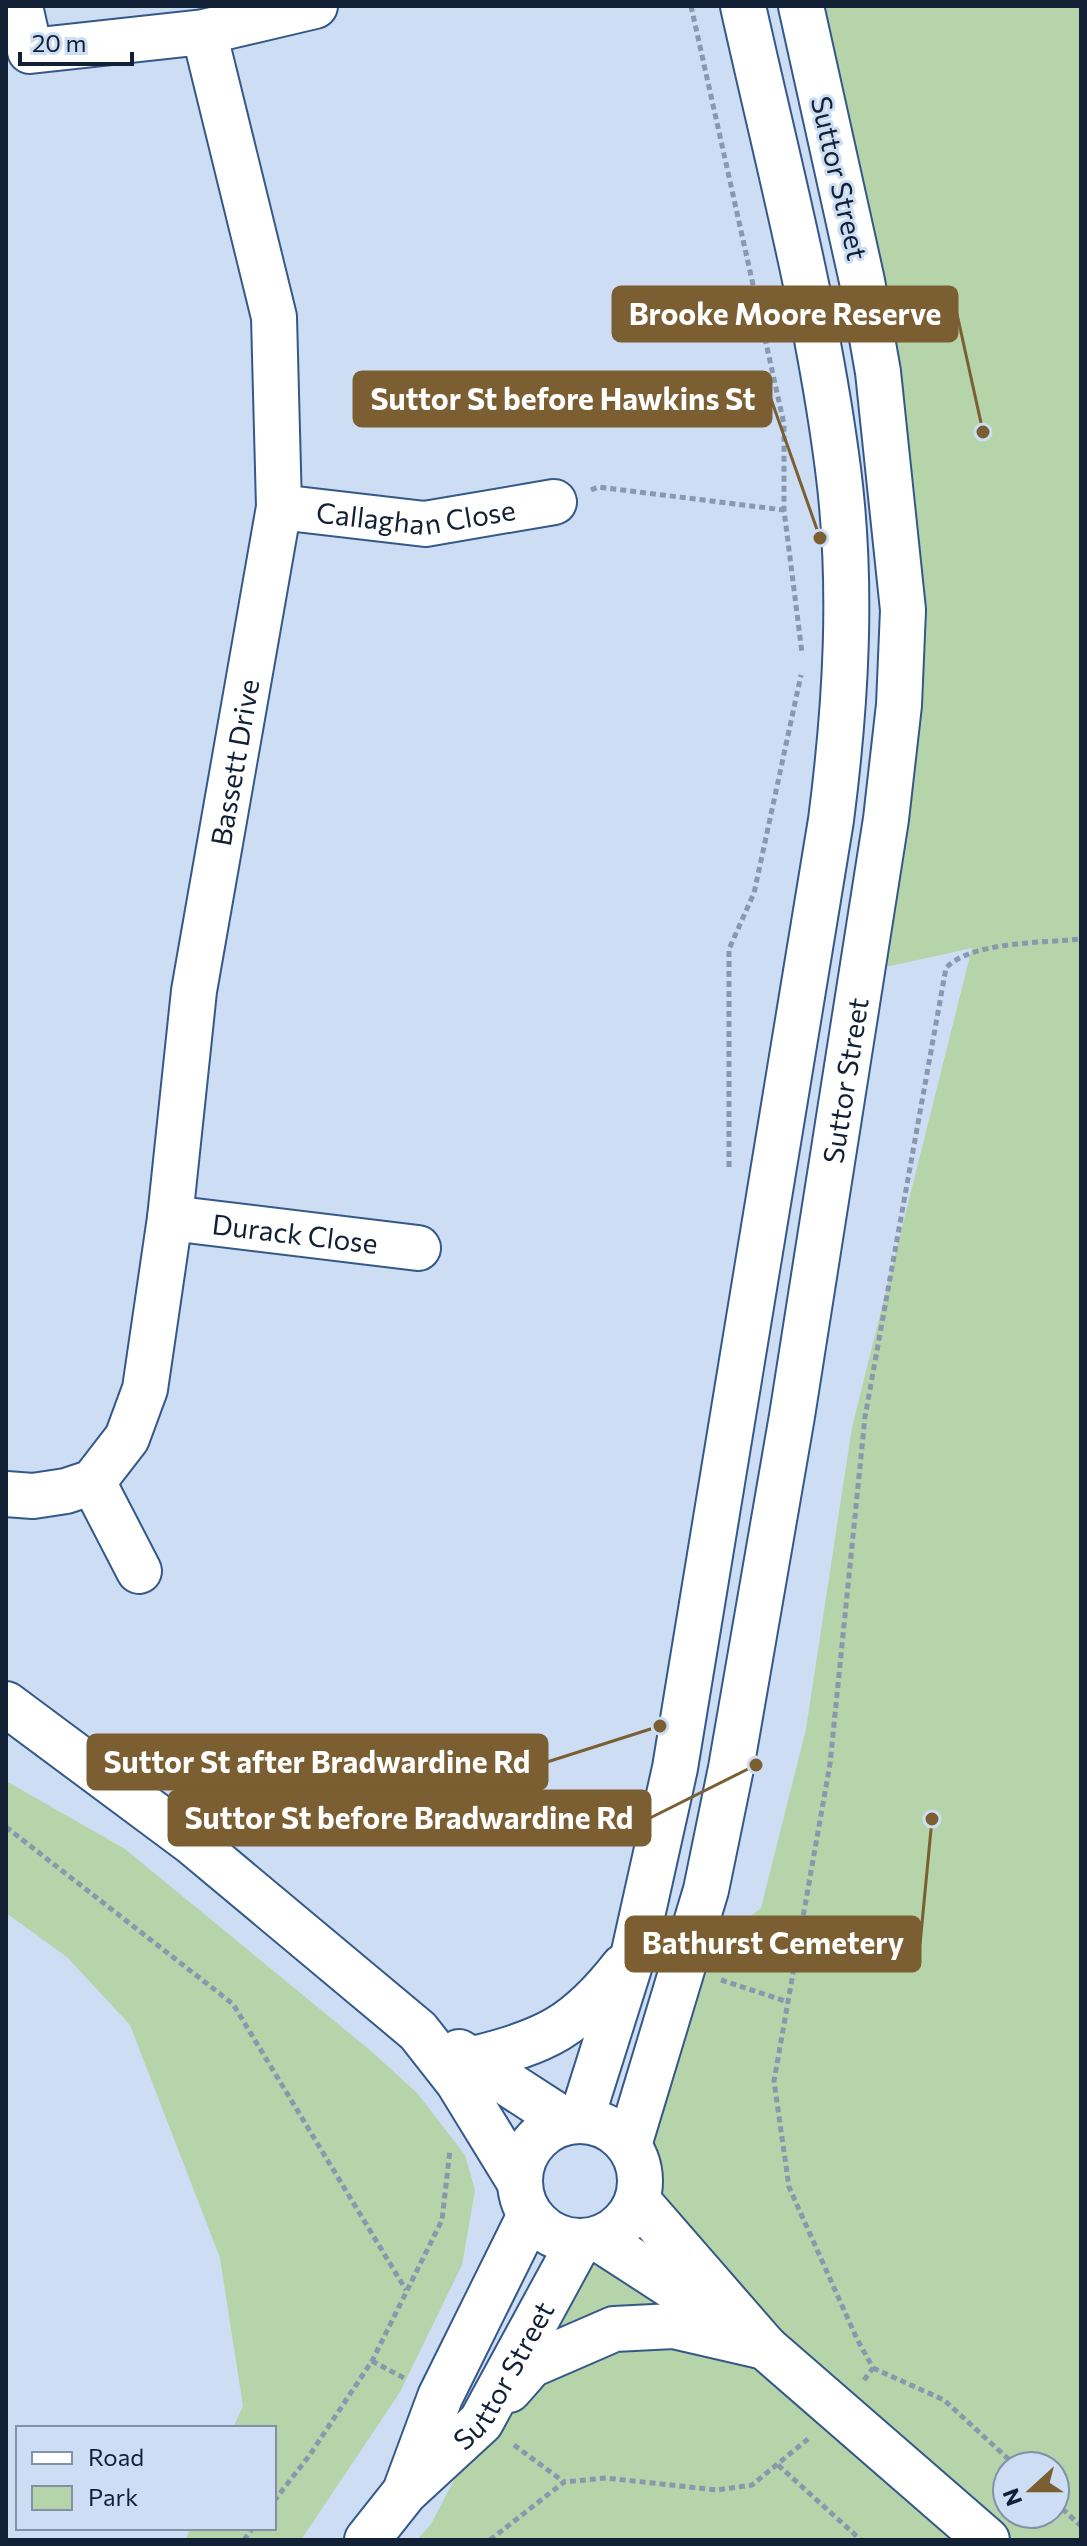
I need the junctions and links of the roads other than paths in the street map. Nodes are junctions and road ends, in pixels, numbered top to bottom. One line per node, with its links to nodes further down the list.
1 (20, 6): 6 (main road)
2 (315, 6): 5 (main road)
3 (743, 6): 15 (main road, Suttor Street)
4 (801, 6): 19 (main road, Suttor Street)
5 (204, 32): 6 (main road); 8 (main road, Bassett Drive)
6 (18, 54)
7 (554, 502): 8 (main road, Callaghan Close)
8 (279, 507): 9 (main road, Bassett Drive)
9 (170, 1218): 10 (main road, Durack Close); 11 (main road, Bassett Drive)
10 (418, 1248)
11 (93, 1482): 12 (main road); 13 (main road)
12 (6, 1494)
13 (139, 1571)
14 (6, 1704): 16 (main road)
15 (634, 1952): 17 (main road); 18 (main road, Suttor Street)
16 (418, 2031): 17 (main road); 20 (main road)
17 (473, 2059): 18 (main road)
18 (574, 2121): 19 (main road); 20 (main road)
19 (629, 2145): 21 (main road)
20 (525, 2199): 22 (main road); 25 (main road, Suttor Street)
21 (638, 2201): 22 (main road); 23 (main road)
22 (589, 2240): 23 (main road); 24 (main road, Suttor Street)
23 (765, 2347): 24 (main road); 27 (main road)
24 (481, 2422): 25 (main road, Suttor Street)
25 (405, 2492): 26 (main road, Suttor Street)
26 (367, 2540)
27 (987, 2540)

